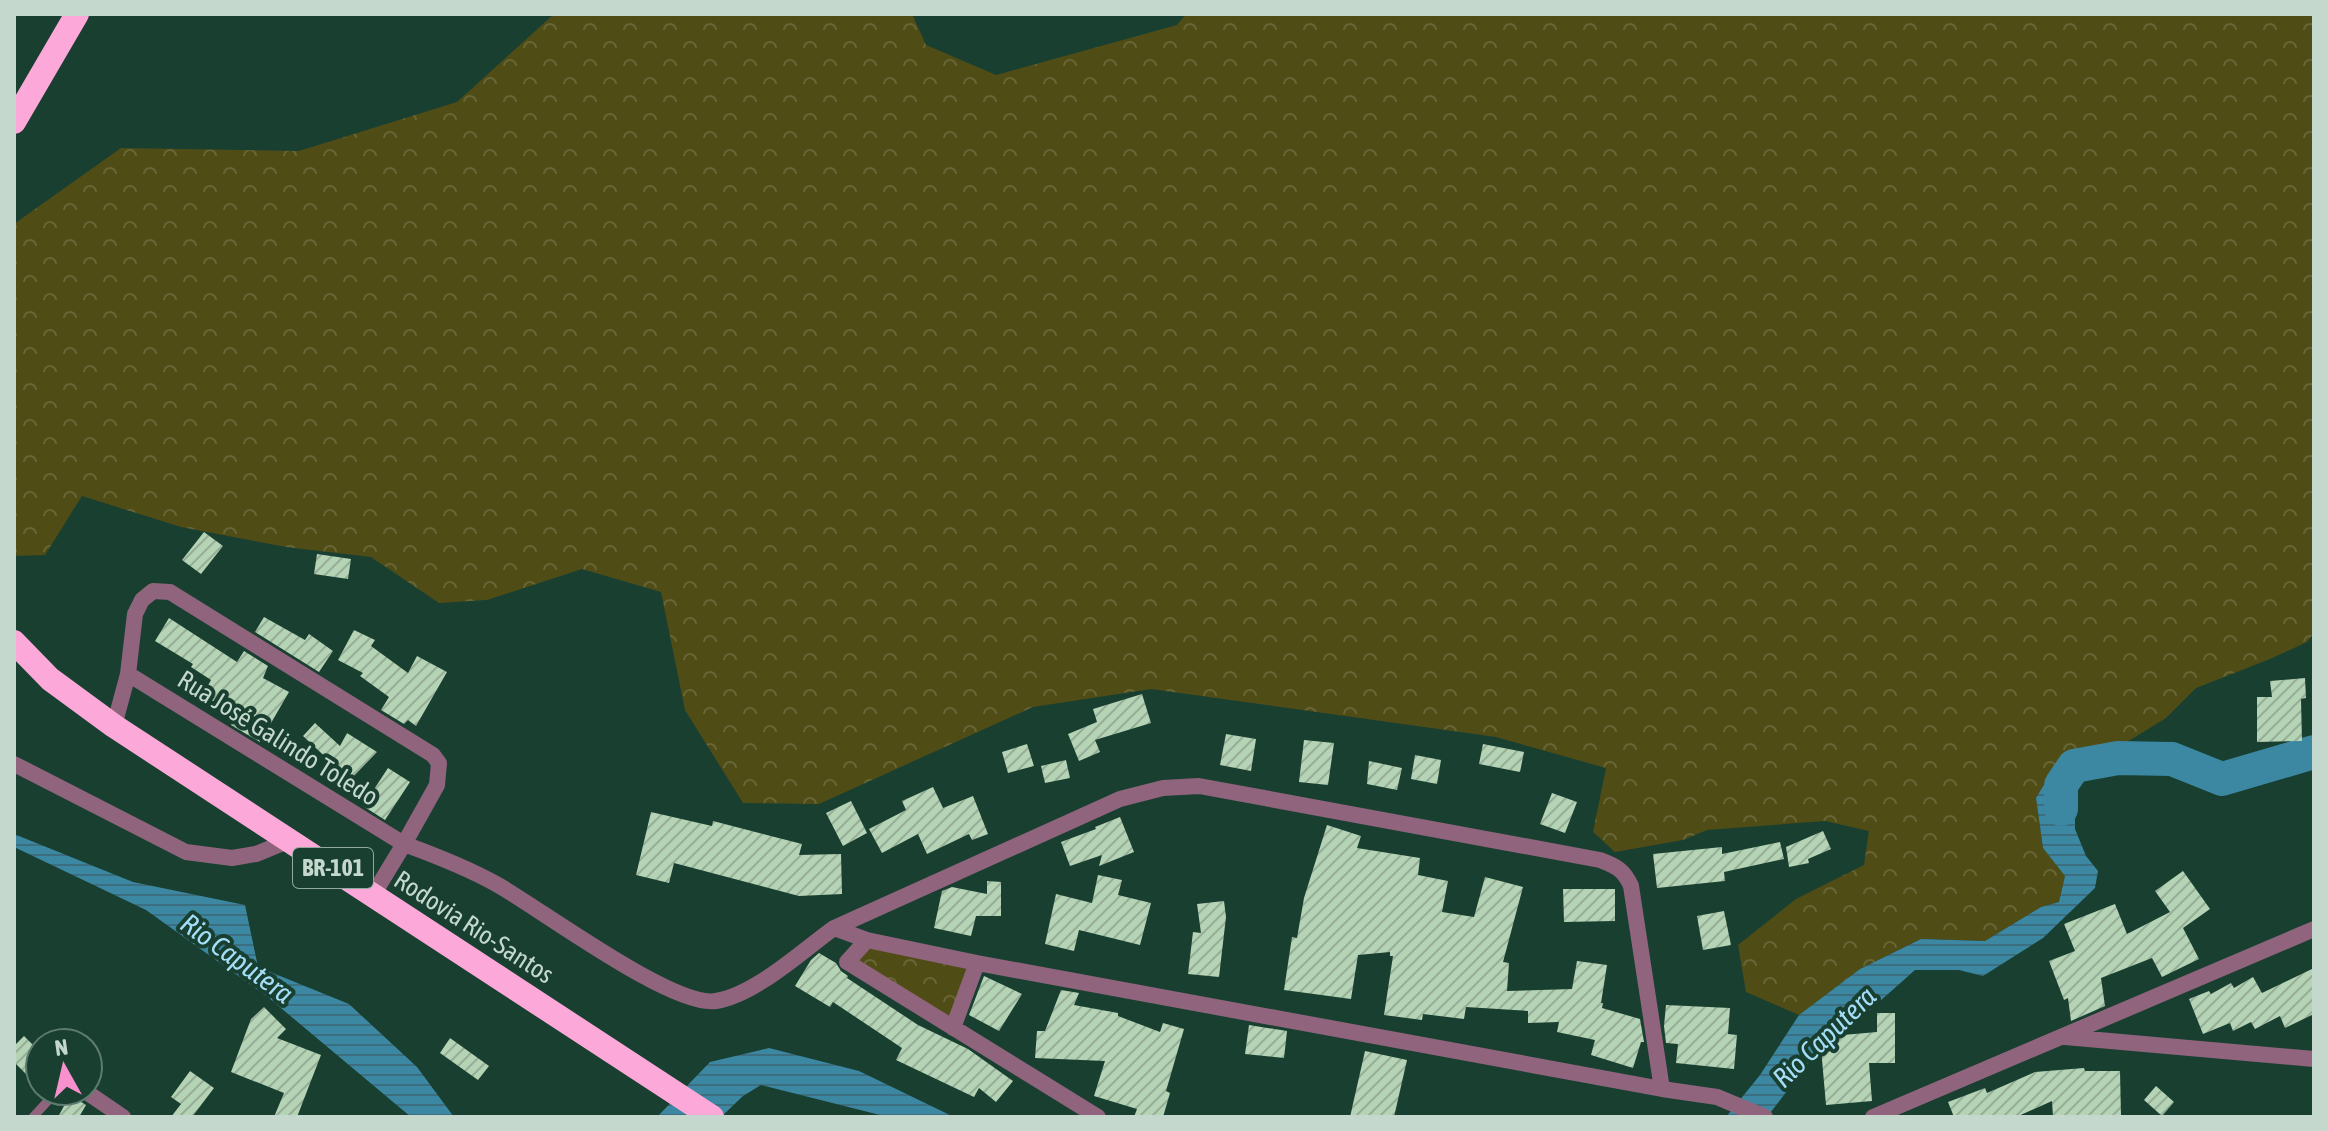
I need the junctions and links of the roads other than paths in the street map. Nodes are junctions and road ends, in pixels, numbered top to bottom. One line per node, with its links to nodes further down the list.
1 (77, 14): 2 (highway)
2 (14, 122)
3 (14, 642): 5 (highway, Rodovia Rio-Santos / BR-101)
4 (128, 674): 5 (street); 8 (street, Rua José Galindo Toledo); 8 (street)
5 (114, 726): 7 (highway, Rodovia Rio-Santos / BR-101)
6 (14, 764): 7 (street)
7 (290, 840): 9 (highway, Rodovia Rio-Santos / BR-101)
8 (404, 844): 9 (street); 10 (street, Rua José Galindo Toledo)
9 (373, 895): 20 (highway, Rodovia Rio-Santos / BR-101)
10 (834, 928): 12 (street); 17 (street, Rua José Galindo Toledo)
11 (2314, 929): 15 (street)
12 (867, 940): 13 (street); 14 (street)
13 (977, 963): 14 (street); 17 (street)
14 (953, 1028): 21 (street)
15 (2060, 1037): 16 (street); 23 (street)
16 (2314, 1059)
17 (1662, 1089): 22 (street)
18 (104, 1104): 19 (street)
19 (123, 1117)
20 (712, 1117)
21 (1098, 1117)
22 (1765, 1117)
23 (1873, 1117)

